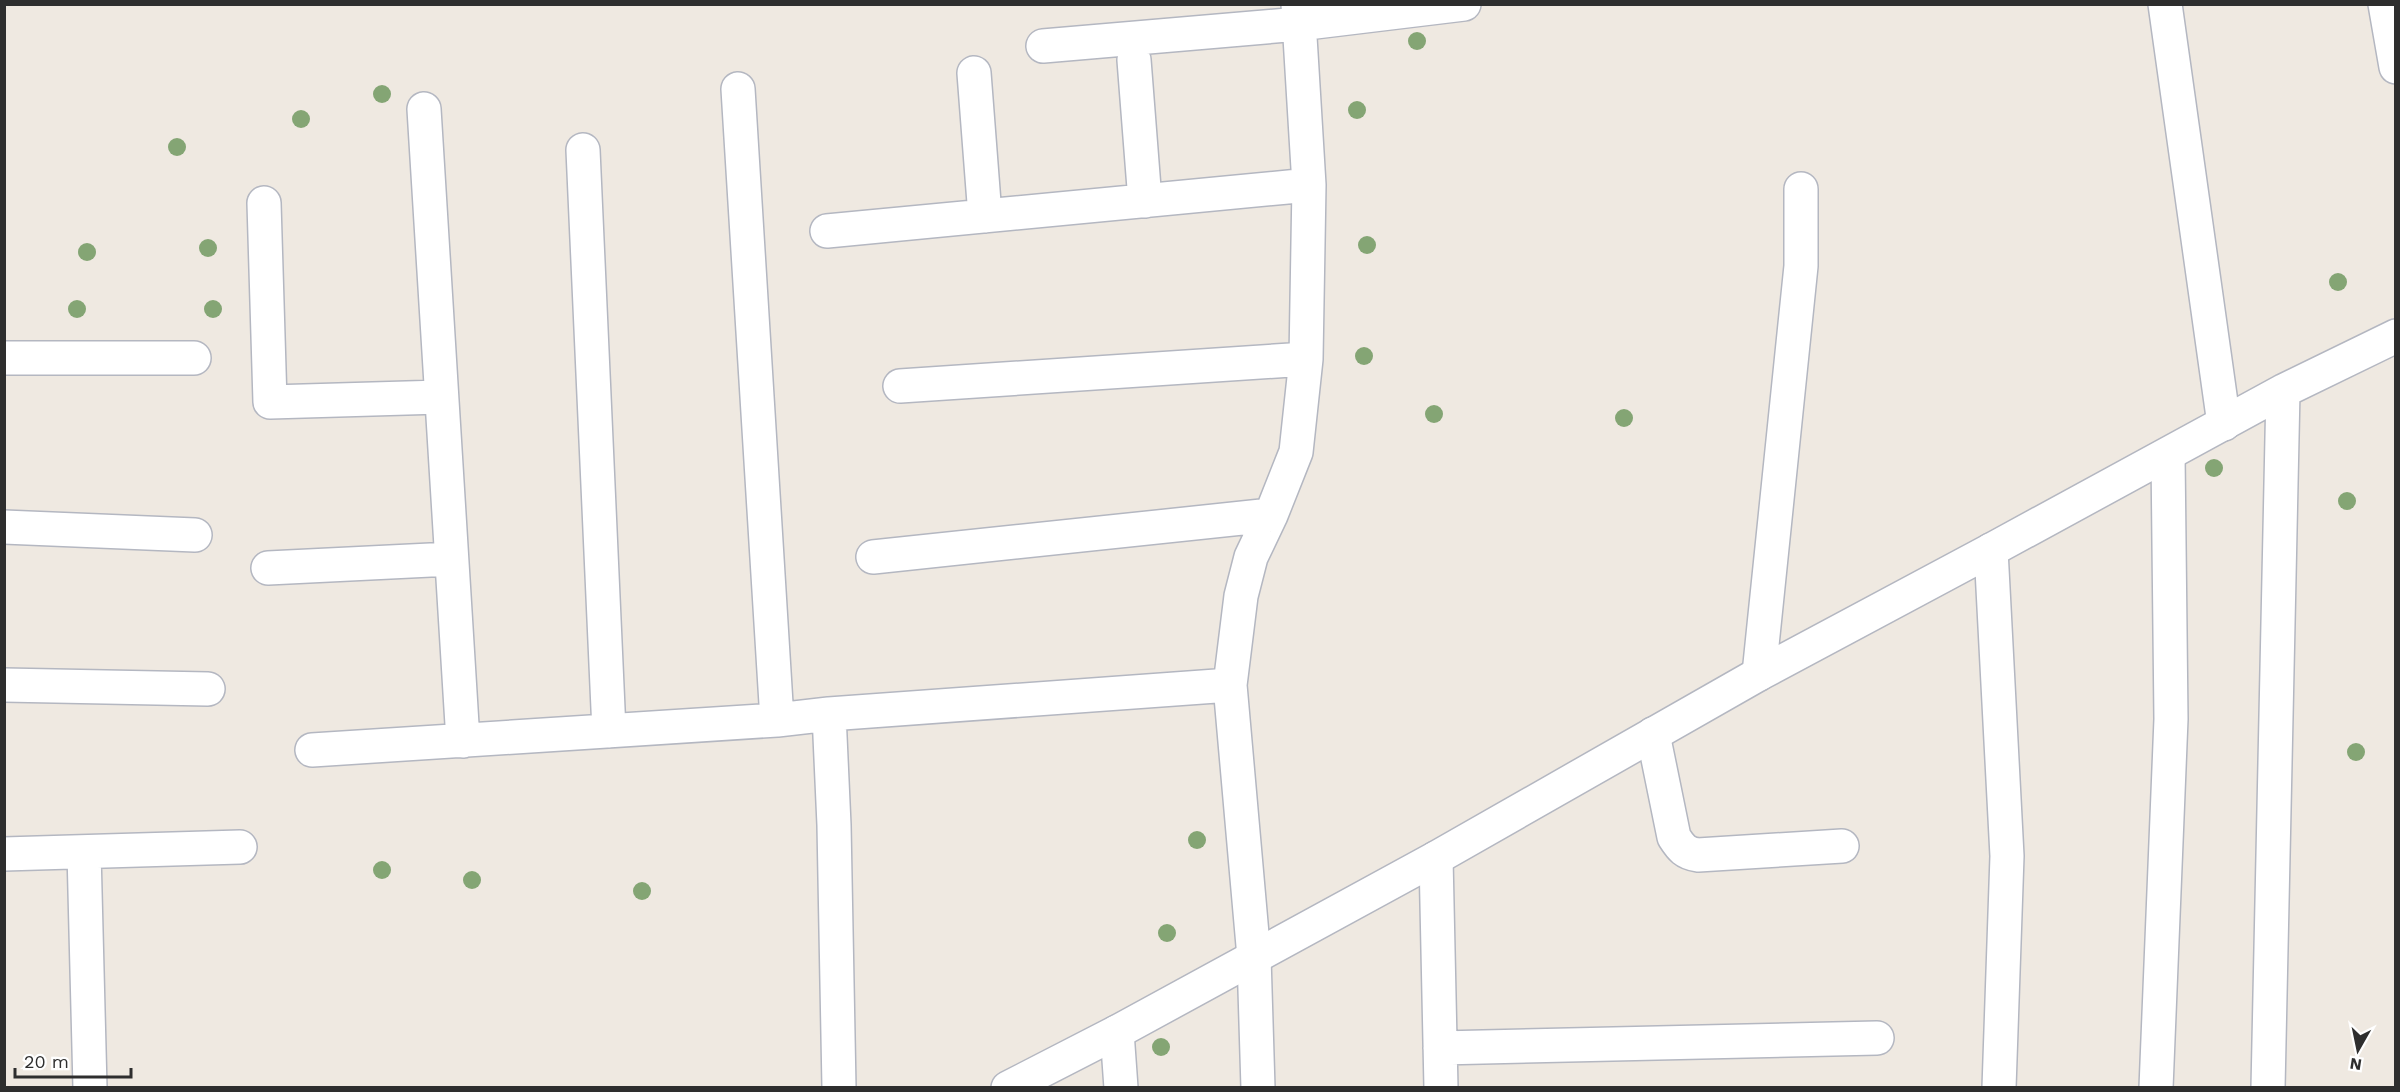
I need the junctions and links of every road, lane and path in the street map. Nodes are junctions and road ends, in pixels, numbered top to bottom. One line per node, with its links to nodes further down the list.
1 (1464, 4): 4 (street)
2 (2165, 4): 25 (street)
3 (2385, 4): 7 (street)
4 (1298, 14): 5 (street); 12 (street)
5 (1043, 46)
6 (1134, 60): 14 (street)
7 (2396, 67)
8 (974, 73): 16 (street)
9 (738, 89): 39 (street)
10 (424, 109): 24 (street)
11 (583, 150): 40 (street)
12 (1309, 185): 14 (street); 21 (street)
13 (1801, 189): 34 (street)
14 (1145, 201): 16 (street)
15 (264, 203): 24 (street)
16 (985, 216): 17 (street)
17 (827, 231)
18 (2396, 336): 23 (street)
19 (4, 358): 20 (street)
20 (194, 358)
21 (1306, 359): 22 (street); 27 (street)
22 (900, 386)
23 (2283, 391): 25 (street); 61 (street)
24 (441, 398): 32 (street)
25 (2224, 424): 26 (street)
26 (2168, 455): 30 (street); 60 (street)
27 (1271, 515): 31 (street); 35 (street)
28 (4, 527): 29 (street)
29 (195, 536)
30 (1991, 550): 34 (street); 59 (street)
31 (873, 557)
32 (452, 559): 33 (street); 42 (street)
33 (268, 568)
34 (1758, 674): 41 (street)
35 (1230, 685): 38 (street); 49 (street)
36 (4, 686): 37 (street)
37 (208, 689)
38 (829, 714): 39 (street); 54 (street)
39 (777, 720): 40 (street)
40 (609, 731): 42 (street)
41 (1653, 734): 44 (street); 48 (street)
42 (463, 741): 43 (street)
43 (312, 750)
44 (1842, 846)
45 (240, 847): 46 (street)
46 (84, 852): 47 (street); 53 (street)
47 (4, 854)
48 (1436, 858): 49 (street); 52 (street)
49 (1254, 957): 50 (street); 57 (street)
50 (1117, 1032): 55 (street); 56 (street)
51 (1877, 1038): 52 (street)
52 (1440, 1048): 58 (street)
53 (90, 1088)
54 (839, 1088)
55 (1008, 1088)
56 (1121, 1088)
57 (1258, 1088)
58 (1441, 1088)
59 (1999, 1088)
60 (2156, 1088)
61 (2268, 1088)

